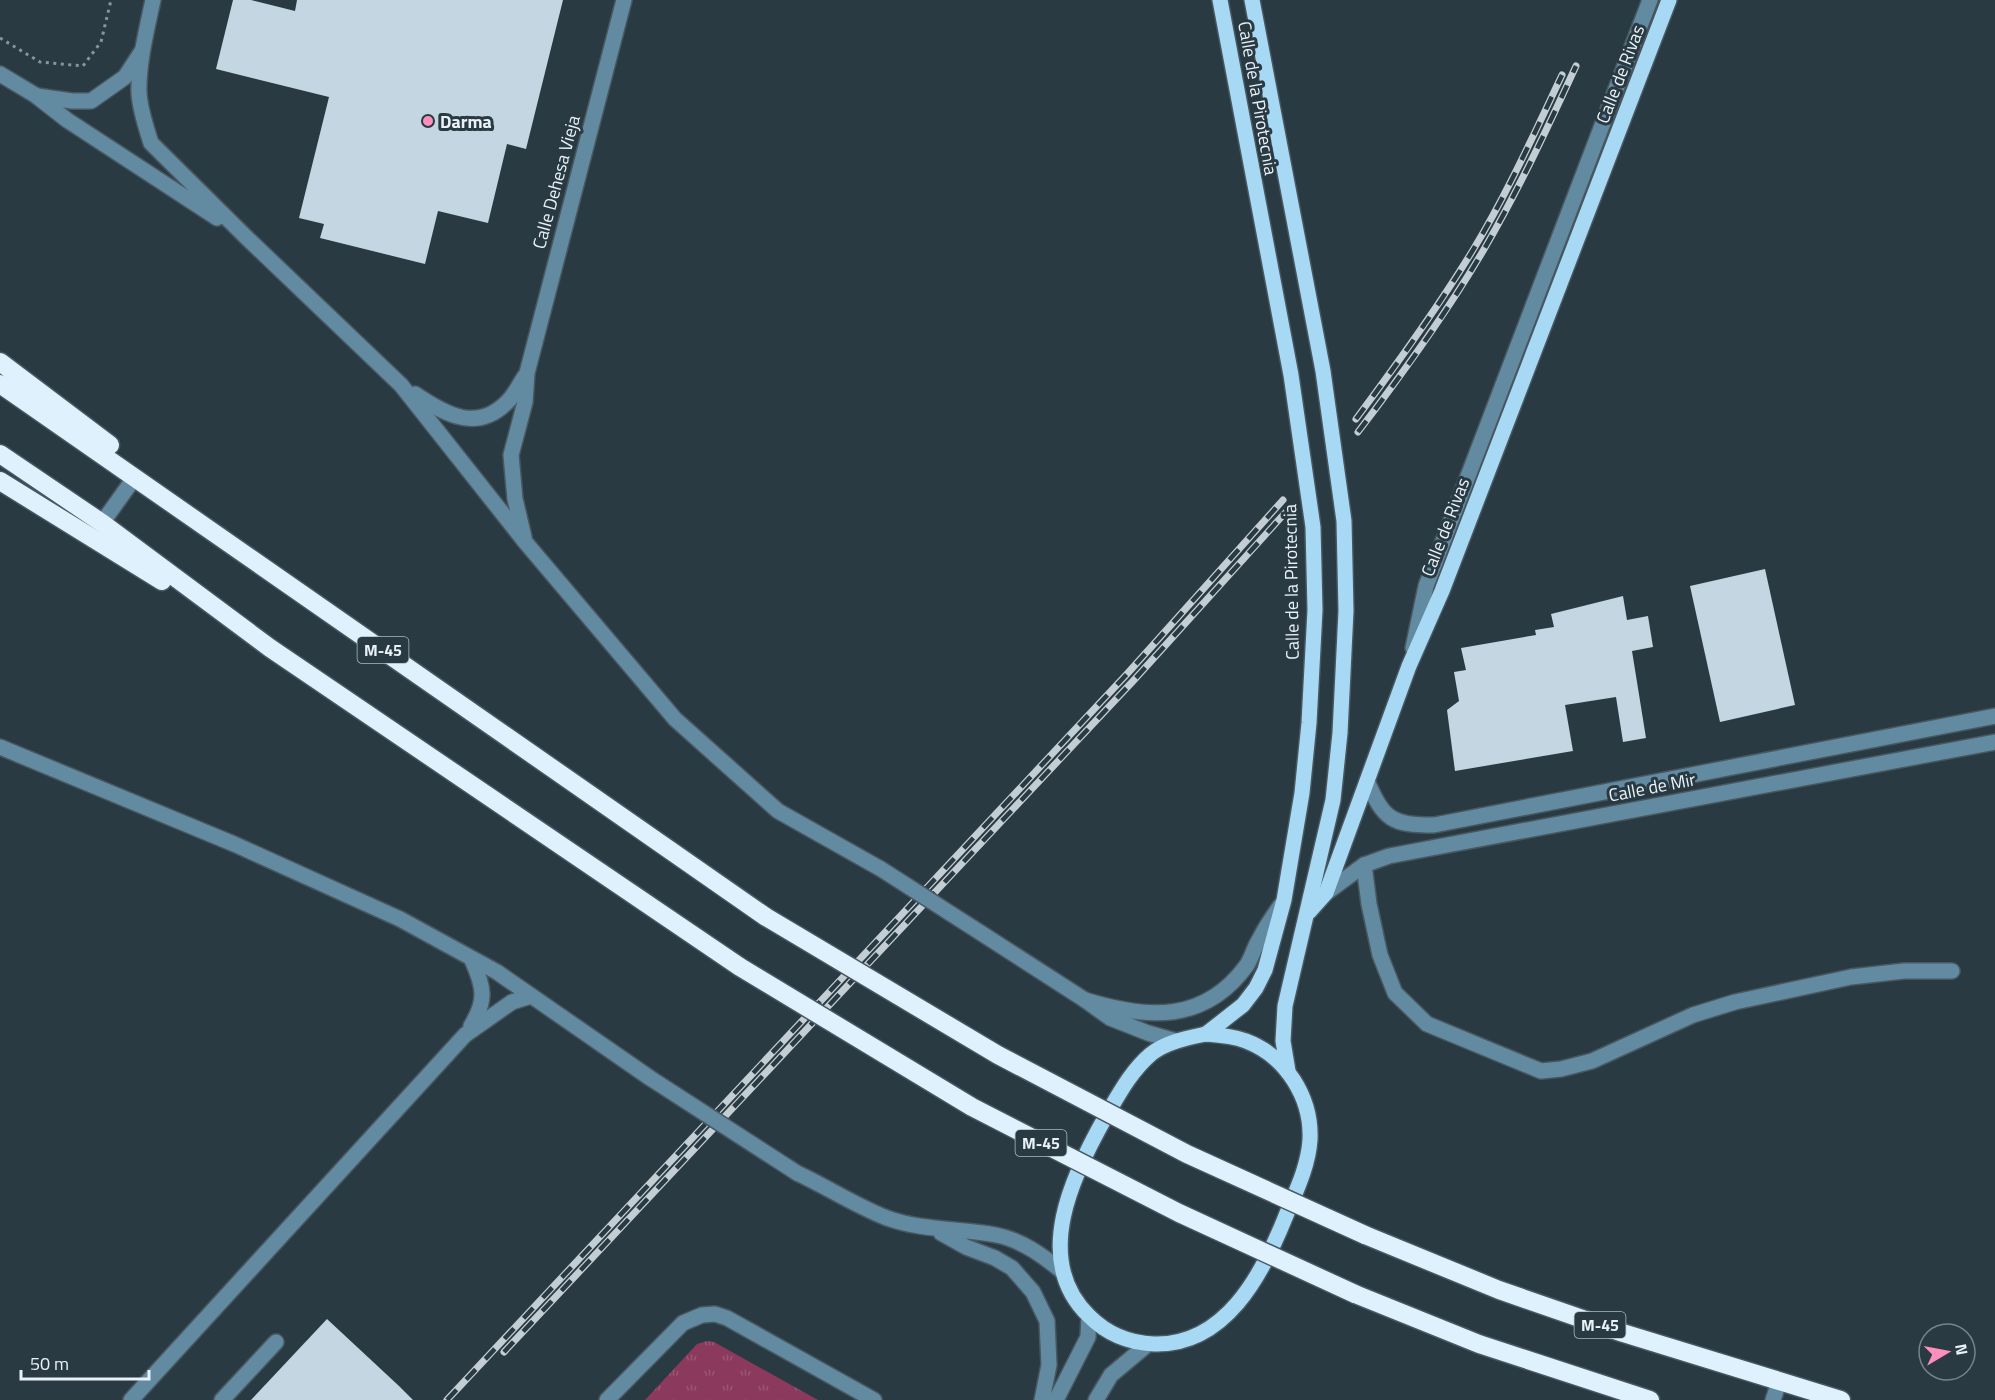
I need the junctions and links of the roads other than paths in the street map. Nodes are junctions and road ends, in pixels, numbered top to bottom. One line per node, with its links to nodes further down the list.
1 (153, 0): 7 (street)
2 (624, 0): 12 (street, Calle Dehesa Vieja)
3 (1220, 0): 29 (main road, Calle de la Pirotecnia)
4 (1252, 0): 30 (main road, Calle de la Pirotecnia)
5 (1650, 0): 22 (street)
6 (1670, 0): 22 (main road, Calle de Rivas)
7 (144, 49): 9 (street); 10 (street)
8 (0, 74): 9 (street)
9 (35, 95): 10 (street)
10 (247, 238): 14 (street)
11 (0, 362): 20 (highway)
12 (527, 373): 14 (street, Calle Dehesa Vieja); 19 (street, Calle Dehesa Vieja)
13 (0, 384): 16 (highway, M-45)
14 (401, 385): 19 (street)
15 (0, 454): 18 (highway, M-45)
16 (135, 477): 18 (street); 20 (highway, M-45)
17 (0, 481): 21 (highway)
18 (102, 523): 21 (highway, M-45)
19 (526, 543): 34 (street, bridge)
20 (309, 598): 44 (highway, M-45, bridge)
21 (270, 648): 52 (highway, M-45, bridge)
22 (1410, 666): 26 (main road, Calle de Rivas)
23 (1995, 716): 26 (street, Calle de Mir)
24 (1995, 742): 27 (street, Calle de Mir)
25 (0, 747): 31 (street)
26 (1367, 781): 28 (main road, Calle de Rivas)
27 (1364, 865): 28 (street, Calle de Mir); 32 (street)
28 (1326, 893): 30 (main road, Calle de Rivas)
29 (1284, 900): 34 (street); 35 (main road, Calle de la Pirotecnia)
30 (1307, 915): 38 (main road, Calle de Rivas)
31 (472, 960): 33 (street); 36 (street)
32 (1952, 971)
33 (531, 996): 36 (street); 39 (street, bridge)
34 (1085, 1000): 37 (street)
35 (1206, 1034): 37 (main road); 38 (main road)
36 (465, 1035): 45 (street)
37 (1176, 1041): 40 (main road)
38 (1288, 1071): 43 (main road)
39 (936, 1230): 40 (street); 49 (street)
40 (1064, 1272): 41 (main road)
41 (1089, 1316): 43 (main road); 50 (street)
42 (276, 1342): 46 (street)
43 (1148, 1344): 51 (street)
44 (1779, 1382): 53 (street); 54 (highway, M-45)
45 (131, 1400)
46 (222, 1400)
47 (607, 1400): 48 (street)
48 (874, 1400)
49 (1042, 1400)
50 (1056, 1400)
51 (1096, 1400)
52 (1650, 1400)
53 (1773, 1400)
54 (1841, 1400)

